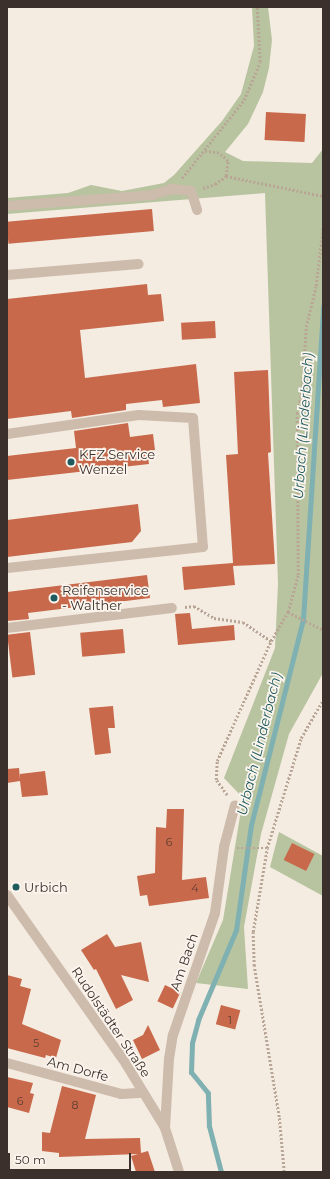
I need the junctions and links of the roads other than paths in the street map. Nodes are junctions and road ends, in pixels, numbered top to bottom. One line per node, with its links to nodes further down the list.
1 (7, 206): 2 (street)
2 (197, 210)
3 (140, 264): 4 (street)
4 (7, 275)
5 (7, 434): 6 (street)
6 (7, 568)
7 (172, 608): 8 (street)
8 (7, 628)
9 (235, 805): 13 (street, Am Bach)
10 (7, 895): 12 (street, Rudolstädter Straße)
11 (7, 1063): 12 (street, Am Dorfe)
12 (143, 1094): 13 (street, Rudolstädter Straße)
13 (165, 1128): 14 (street, Rudolstädter Straße)
14 (179, 1172)

